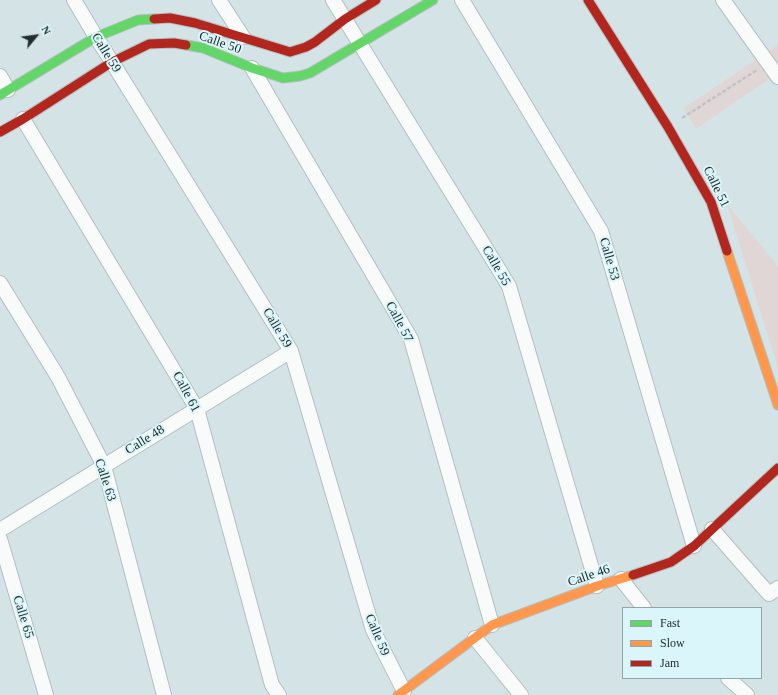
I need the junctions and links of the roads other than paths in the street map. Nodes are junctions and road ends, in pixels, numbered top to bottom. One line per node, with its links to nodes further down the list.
1 (74, 0): 10 (street, Calle 59)
2 (219, 0): 11 (street)
3 (333, 0): 9 (street, Calle 55)
4 (376, 0): 9 (street, Calle 50)
5 (433, 0): 12 (street, Calle 50)
6 (462, 0): 29 (street, Calle 53)
7 (588, 0): 22 (street, Calle 51)
8 (723, 0): 16 (street)
9 (344, 19): 11 (street, Calle 50); 12 (street, Calle 55)
10 (96, 37): 11 (street, Calle 50); 13 (street, Calle 59); 17 (street, Calle 50)
11 (243, 37)
12 (360, 42): 14 (street, Calle 50); 31 (street, Calle 55)
13 (112, 62): 14 (street, Calle 50); 18 (street, Calle 50); 21 (street, Calle 59)
14 (252, 68): 34 (street, Calle 57)
15 (0, 76): 17 (street)
16 (778, 77)
17 (4, 93)
18 (23, 119): 19 (street, Calle 50); 23 (street, Calle 61)
19 (0, 132)
20 (0, 283): 24 (street, Calle 63)
21 (291, 351): 23 (street, Calle 48); 37 (street, Calle 59)
22 (778, 406)
23 (197, 408): 24 (street, Calle 48); 40 (street, Calle 61)
24 (104, 466): 27 (street, Calle 48); 39 (street, Calle 63)
25 (778, 468): 26 (street, Calle 46)
26 (712, 529): 29 (street, Calle 46); 32 (street)
27 (0, 530)
28 (0, 539): 38 (street, Calle 65)
29 (694, 546): 30 (street, Calle 46)
30 (621, 578): 31 (street, Calle 46); 33 (street)
31 (597, 586): 34 (street, Calle 46)
32 (778, 588)
33 (643, 607)
34 (492, 625): 35 (street, Calle 46)
35 (475, 638): 37 (street, Calle 46); 41 (street)
36 (729, 679): 42 (street)
37 (401, 693)
38 (46, 695)
39 (164, 695)
40 (279, 695)
41 (521, 695)
42 (747, 695)

